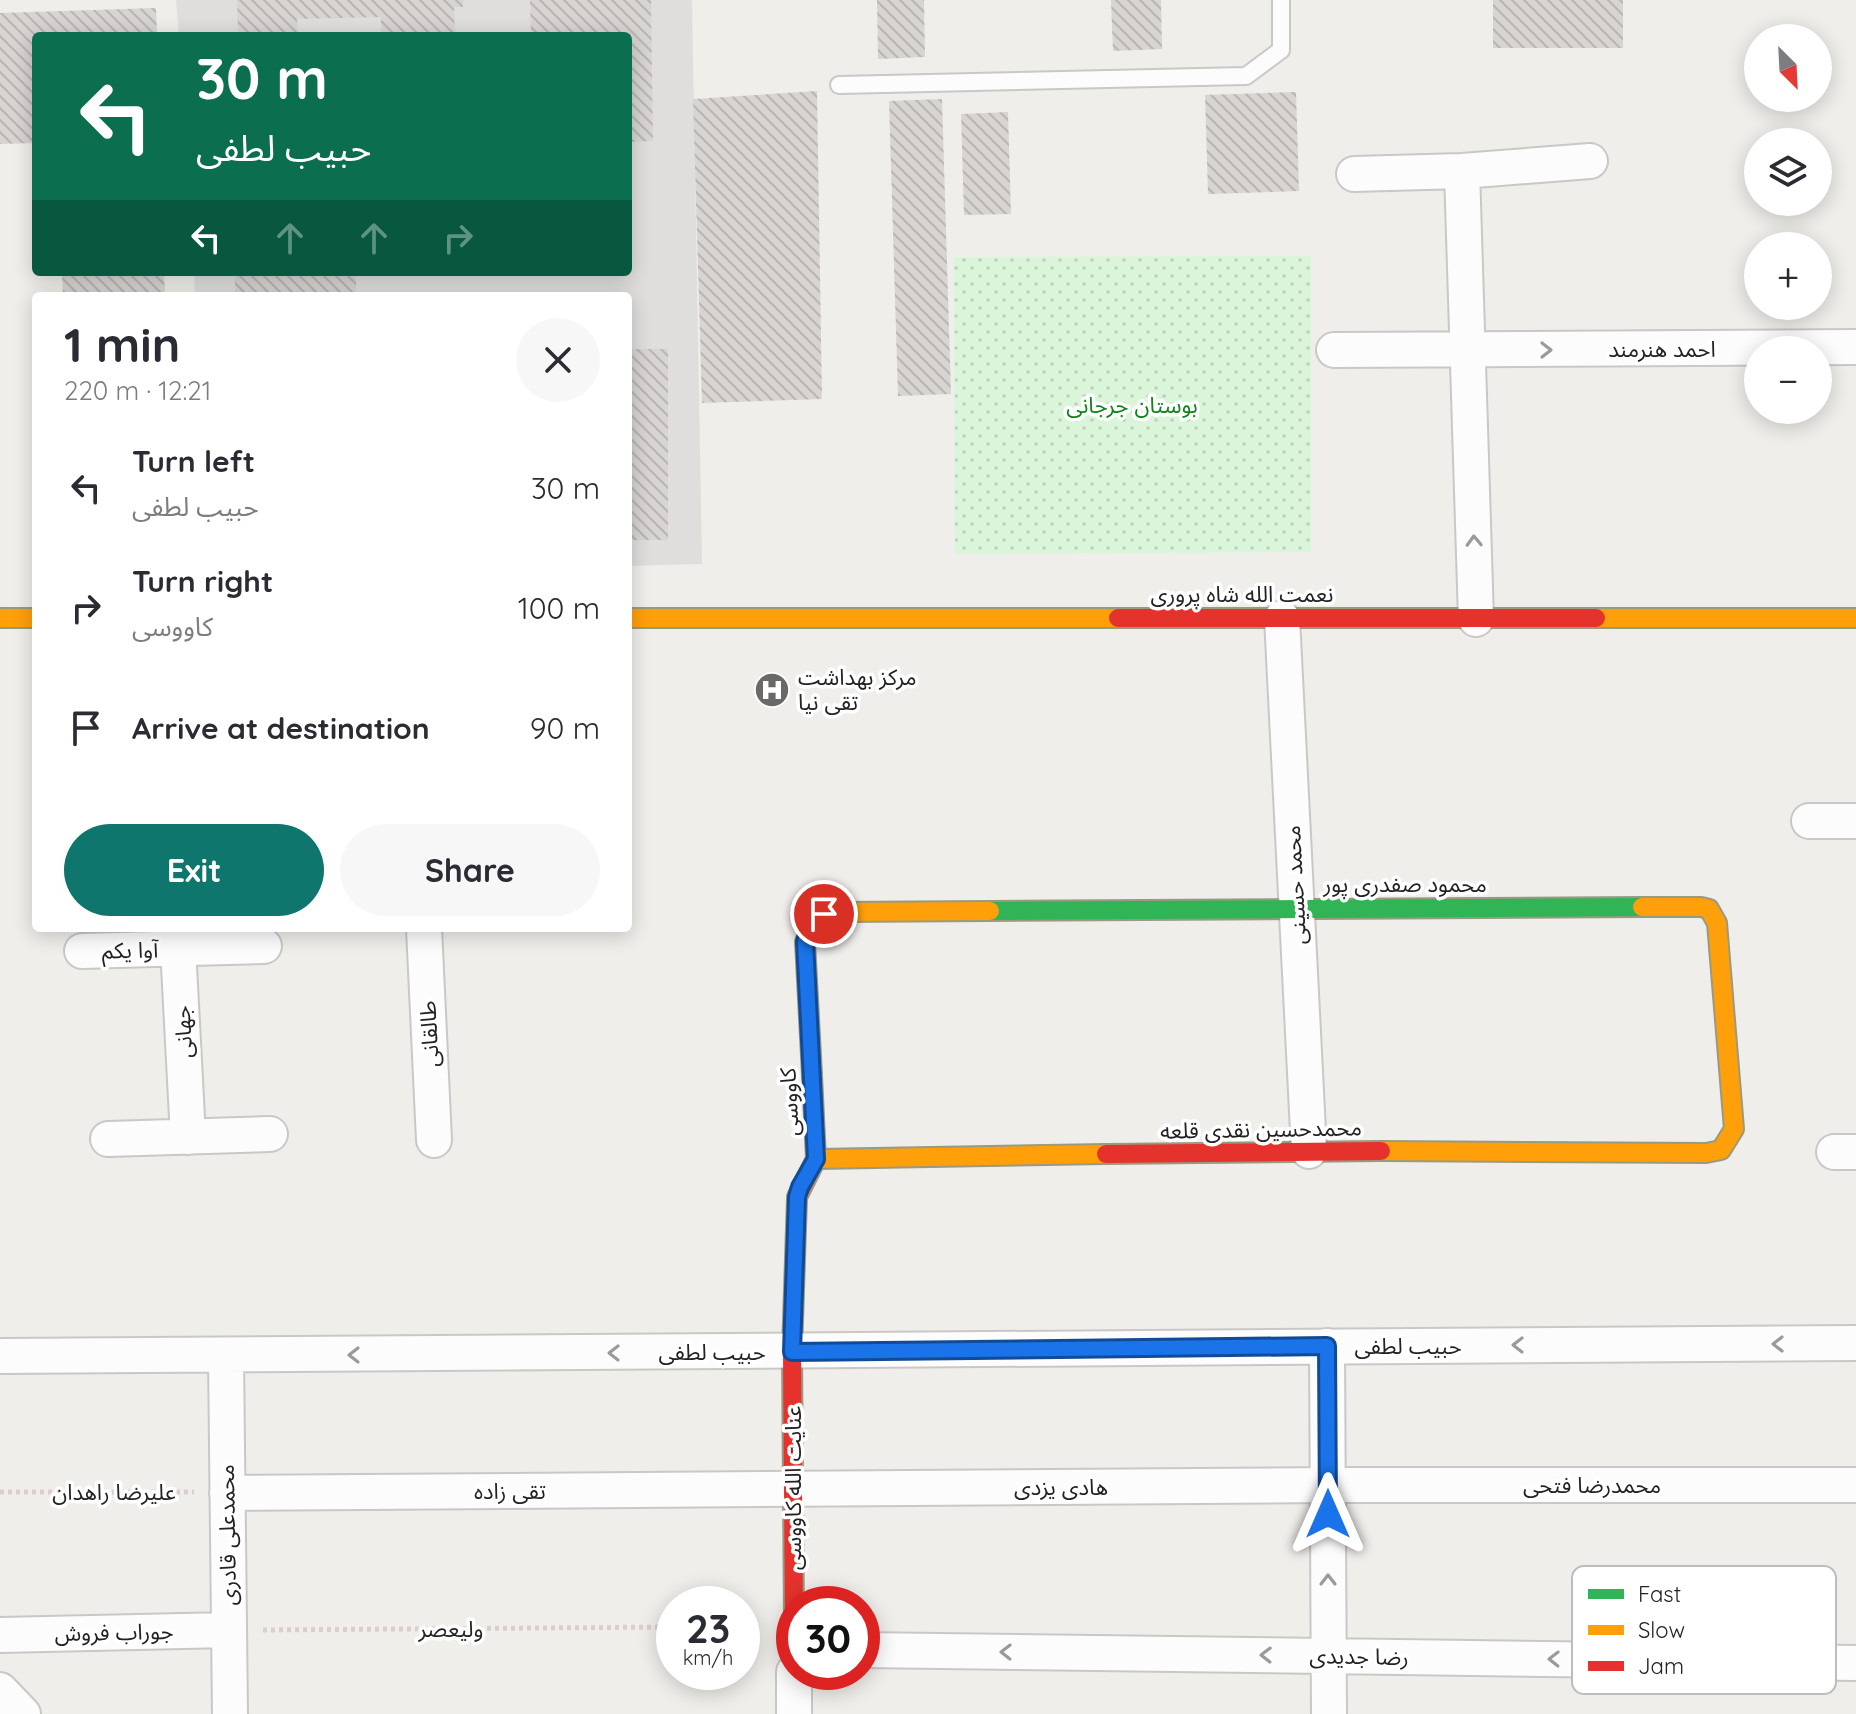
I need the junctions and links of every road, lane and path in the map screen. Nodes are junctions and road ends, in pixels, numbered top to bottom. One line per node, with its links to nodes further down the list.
1 (1281, 0): 2 (lane)
2 (839, 85)
3 (1590, 161): 4 (street)
4 (1462, 171): 5 (street); 8 (street)
5 (1354, 174)
6 (1856, 347): 8 (street, احمد هنرمند, one-way to 6)
7 (1334, 350): 8 (street, احمد هنرمند)
8 (1468, 351): 14 (street, one-way to 8)
9 (0, 618): 10 (street)
10 (32, 618)
11 (632, 618): 12 (street, نعمت الله شاه پروری)
12 (1282, 618): 14 (street, نعمت الله شاه پروری); 17 (street, محمد حسینی)
13 (1856, 618): 14 (street, نعمت الله شاه پروری)
14 (1476, 619)
15 (1809, 821): 16 (street)
16 (1856, 821)
17 (1297, 909): 18 (street, محمود صفدری پور); 27 (street, محمد حسینی); 28 (street, محمود صفدری پور)
18 (838, 912): 29 (street, کاووسی)
19 (424, 932): 26 (street, طالقانی)
20 (178, 938): 21 (street, آوا یکم); 22 (street, آوا یکم); 24 (street, جهانی)
21 (264, 946)
22 (82, 951)
23 (270, 1134): 24 (street)
24 (188, 1137): 25 (street)
25 (108, 1139)
26 (434, 1140)
27 (1309, 1151): 28 (street, محمدحسین نقدی قلعه); 29 (street, محمدحسین نقدی قلعه)
28 (1706, 1153)
29 (816, 1159): 32 (street, کاووسی)
30 (1856, 1343): 31 (street, حبیب لطفی, one-way to 31)
31 (1327, 1346): 32 (street, حبیب لطفی); 35 (street)
32 (792, 1352): 34 (street, حبیب لطفی, one-way to 34); 37 (street, عنایت‌ الله کاووسی)
33 (0, 1356): 34 (street, حبیب لطفی)
34 (226, 1356): 39 (street, محمدعلی قادری)
35 (1328, 1485): 36 (street, محمدرضا فتحی); 37 (street, هادی یزدی); 45 (street, one-way to 35)
36 (1856, 1485)
37 (793, 1489): 39 (street, تقی زاده); 40 (street, عنایت‌ الله کاووسی)
38 (0, 1492): 39 (path, علیرضا راهدان)
39 (227, 1493): 42 (street, محمدعلی قادری)
40 (794, 1586)
41 (656, 1627): 42 (path, ولیعصر)
42 (229, 1630): 43 (street, جوراب فروش); 52 (street, محمدعلی قادری)
43 (0, 1635)
44 (880, 1650): 45 (street, رضا جدیدی, one-way to 44)
45 (1328, 1656): 46 (street, رضا جدیدی, one-way to 45); 54 (street)
46 (1572, 1659)
47 (1836, 1663): 48 (street, رضا جدیدی, one-way to 47)
48 (1856, 1663)
49 (0, 1690): 51 (street)
50 (794, 1690): 53 (street, عنایت‌ الله کاووسی)
51 (23, 1714)
52 (230, 1714)
53 (794, 1714)
54 (1329, 1714)

